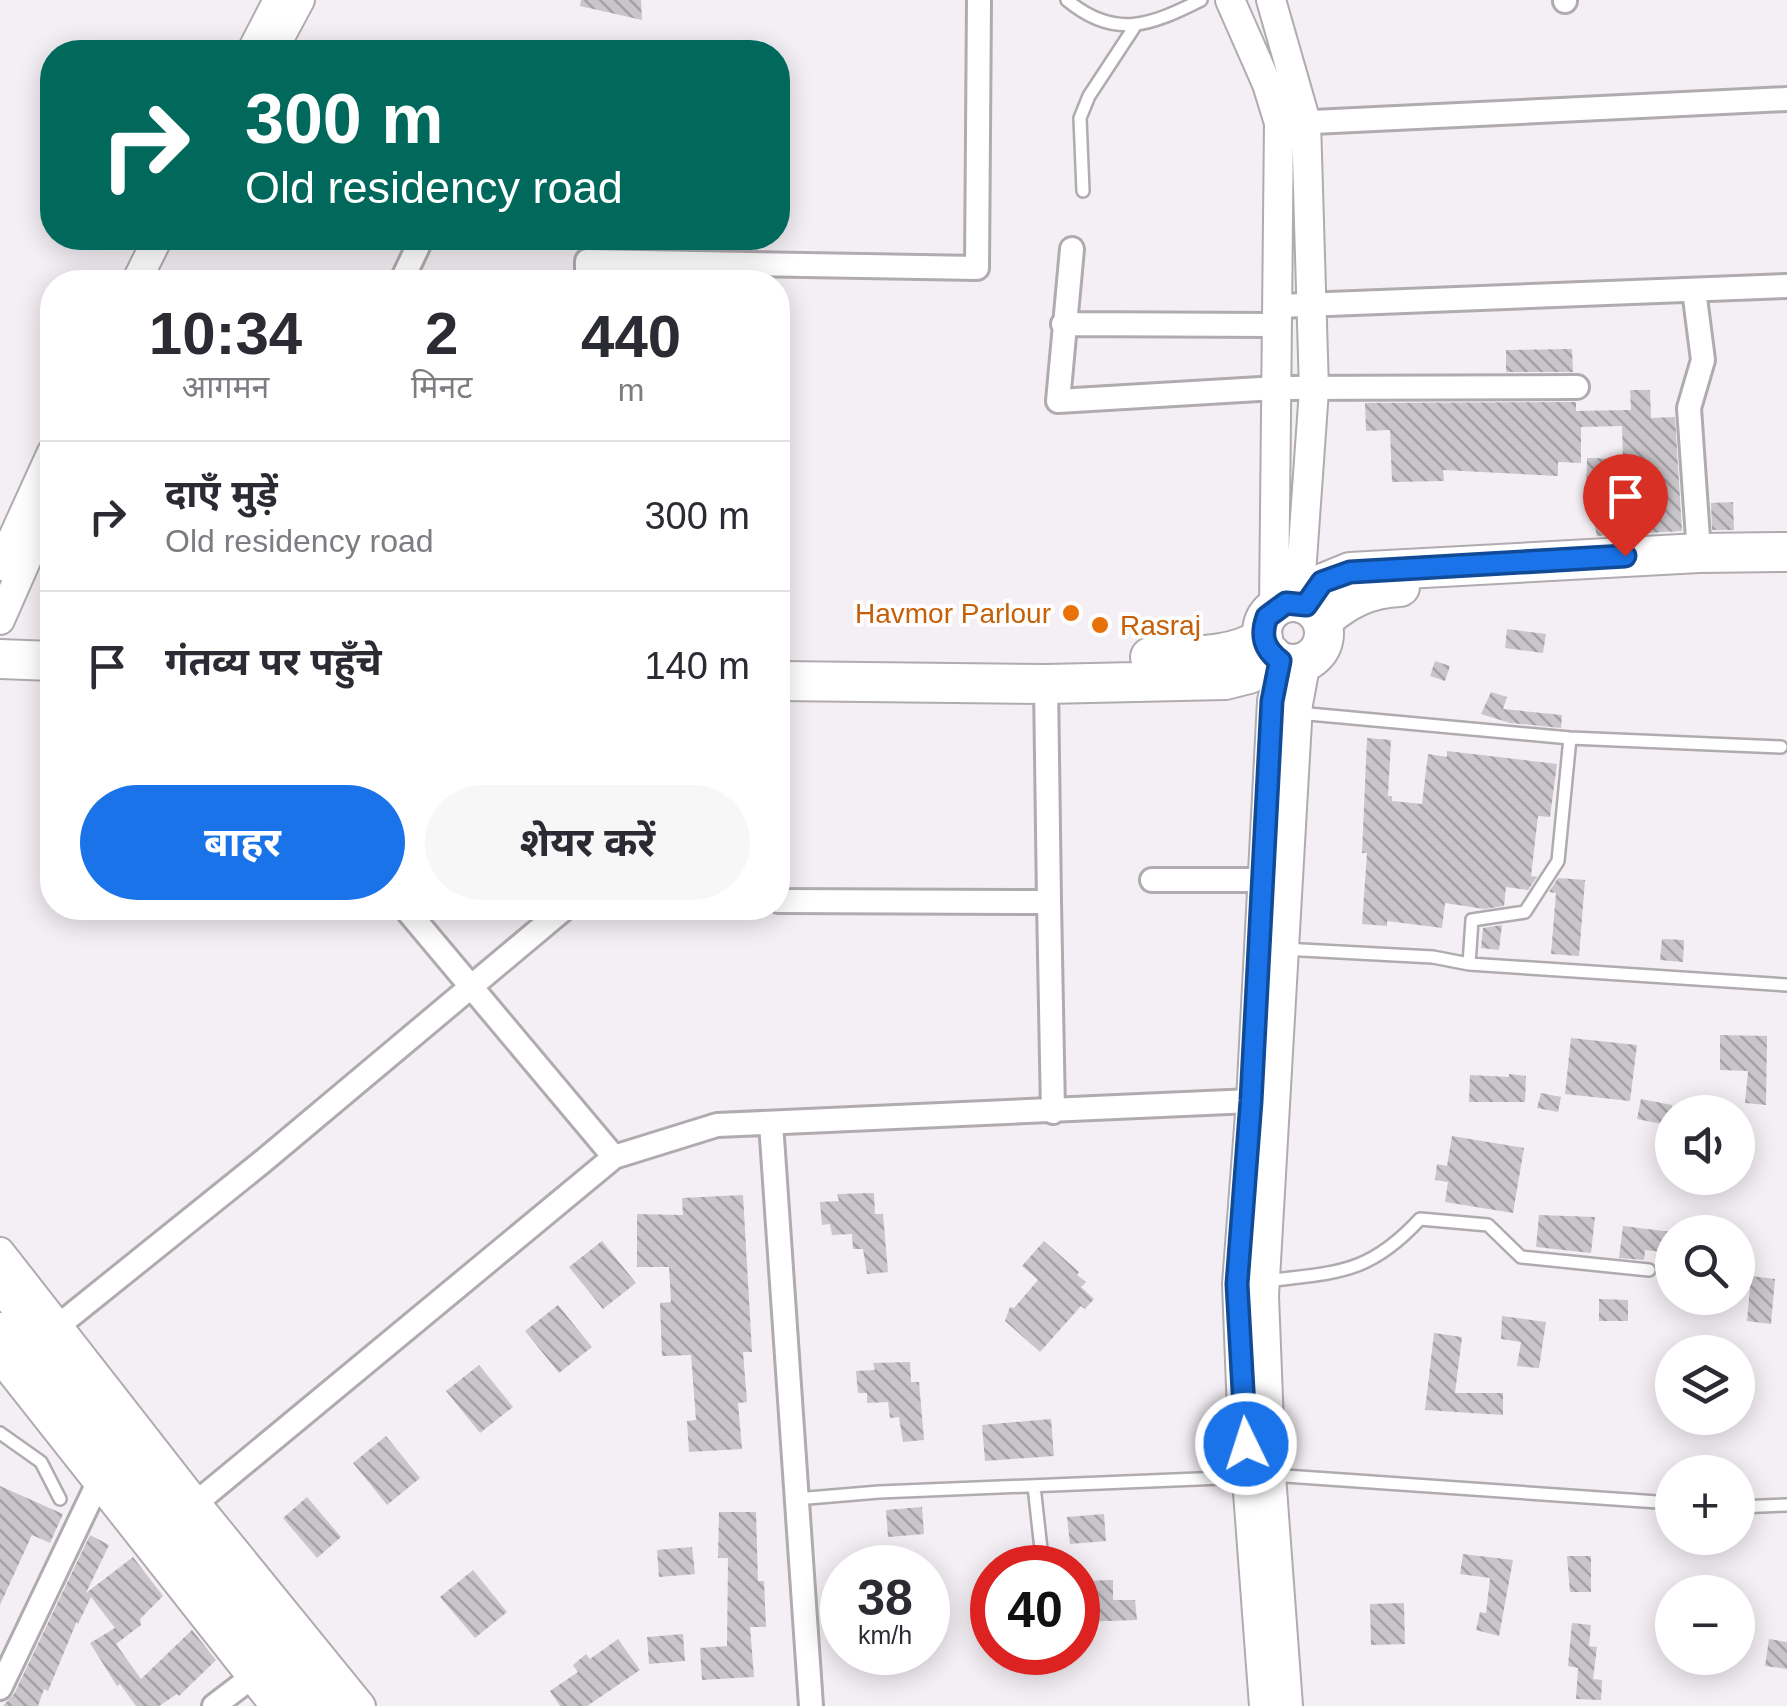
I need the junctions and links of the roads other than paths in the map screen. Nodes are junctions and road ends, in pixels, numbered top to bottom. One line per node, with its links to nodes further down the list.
1 (278, 0): 9 (street)
2 (300, 0): 10 (street)
3 (979, 0): 17 (street)
4 (1067, 0): 8 (lane)
5 (1201, 0): 8 (lane)
6 (1230, 0): 12 (street)
7 (1271, 0): 12 (street)
8 (1135, 26): 13 (lane)
9 (257, 40)
10 (278, 40)
11 (1787, 98): 12 (street)
12 (1292, 122): 20 (street); 21 (street)
13 (1083, 191)
14 (1072, 249): 22 (street)
15 (587, 270): 16 (street)
16 (658, 270)
17 (790, 271)
18 (1787, 286): 19 (street)
19 (1694, 290): 20 (street); 29 (street)
20 (1312, 304): 21 (street); 25 (street)
21 (1278, 316): 22 (street); 24 (street)
22 (1063, 324): 24 (street)
23 (1577, 387): 25 (street)
24 (1277, 388): 25 (street); 33 (street)
25 (1314, 390): 33 (street)
26 (40, 478): 30 (street)
27 (40, 529): 32 (street)
28 (1787, 552): 29 (highway)
29 (1699, 553): 33 (highway)
30 (0, 566)
31 (1787, 574): 33 (highway)
32 (0, 620)
33 (1290, 631): 34 (highway); 40 (highway); 41 (street); 45 (street)
34 (790, 658)
35 (0, 660): 36 (highway)
36 (40, 661)
37 (40, 682): 39 (highway)
38 (790, 682): 40 (highway)
39 (0, 684)
40 (1046, 684): 47 (street)
41 (1298, 714): 42 (lane); 50 (street)
42 (1570, 738): 43 (lane); 51 (lane)
43 (1781, 748)
44 (1152, 880): 45 (street)
45 (1262, 880): 50 (street)
46 (790, 901): 47 (street)
47 (1049, 902): 55 (street)
48 (414, 920): 53 (street)
49 (551, 920): 53 (street)
50 (1272, 948): 51 (lane); 54 (street); 60 (street)
51 (1469, 964): 52 (lane)
52 (1787, 985)
53 (472, 987): 57 (street); 61 (street)
54 (1251, 1101): 55 (street); 60 (street)
55 (1054, 1112): 56 (street)
56 (771, 1123): 57 (street); 69 (street)
57 (614, 1157): 71 (street)
58 (3, 1270): 61 (street); 80 (main road)
59 (1649, 1270): 60 (lane)
60 (1251, 1282): 65 (street)
61 (58, 1326): 71 (street)
62 (0, 1328): 79 (main road)
63 (0, 1358): 66 (street)
64 (0, 1433): 68 (lane)
65 (1260, 1476): 67 (lane); 70 (lane); 83 (street); 84 (street)
66 (98, 1484): 75 (street); 76 (street)
67 (1034, 1486): 69 (lane); 74 (lane)
68 (60, 1499)
69 (796, 1499): 82 (street)
70 (1655, 1502)
71 (196, 1503): 81 (street)
72 (1787, 1505): 73 (lane)
73 (1755, 1506)
74 (1041, 1545)
75 (252, 1678): 77 (street); 78 (street)
76 (0, 1688)
77 (214, 1706)
78 (275, 1706)
79 (302, 1706)
80 (332, 1706)
81 (361, 1706)
82 (812, 1706)
83 (1264, 1706)
84 (1288, 1706)

